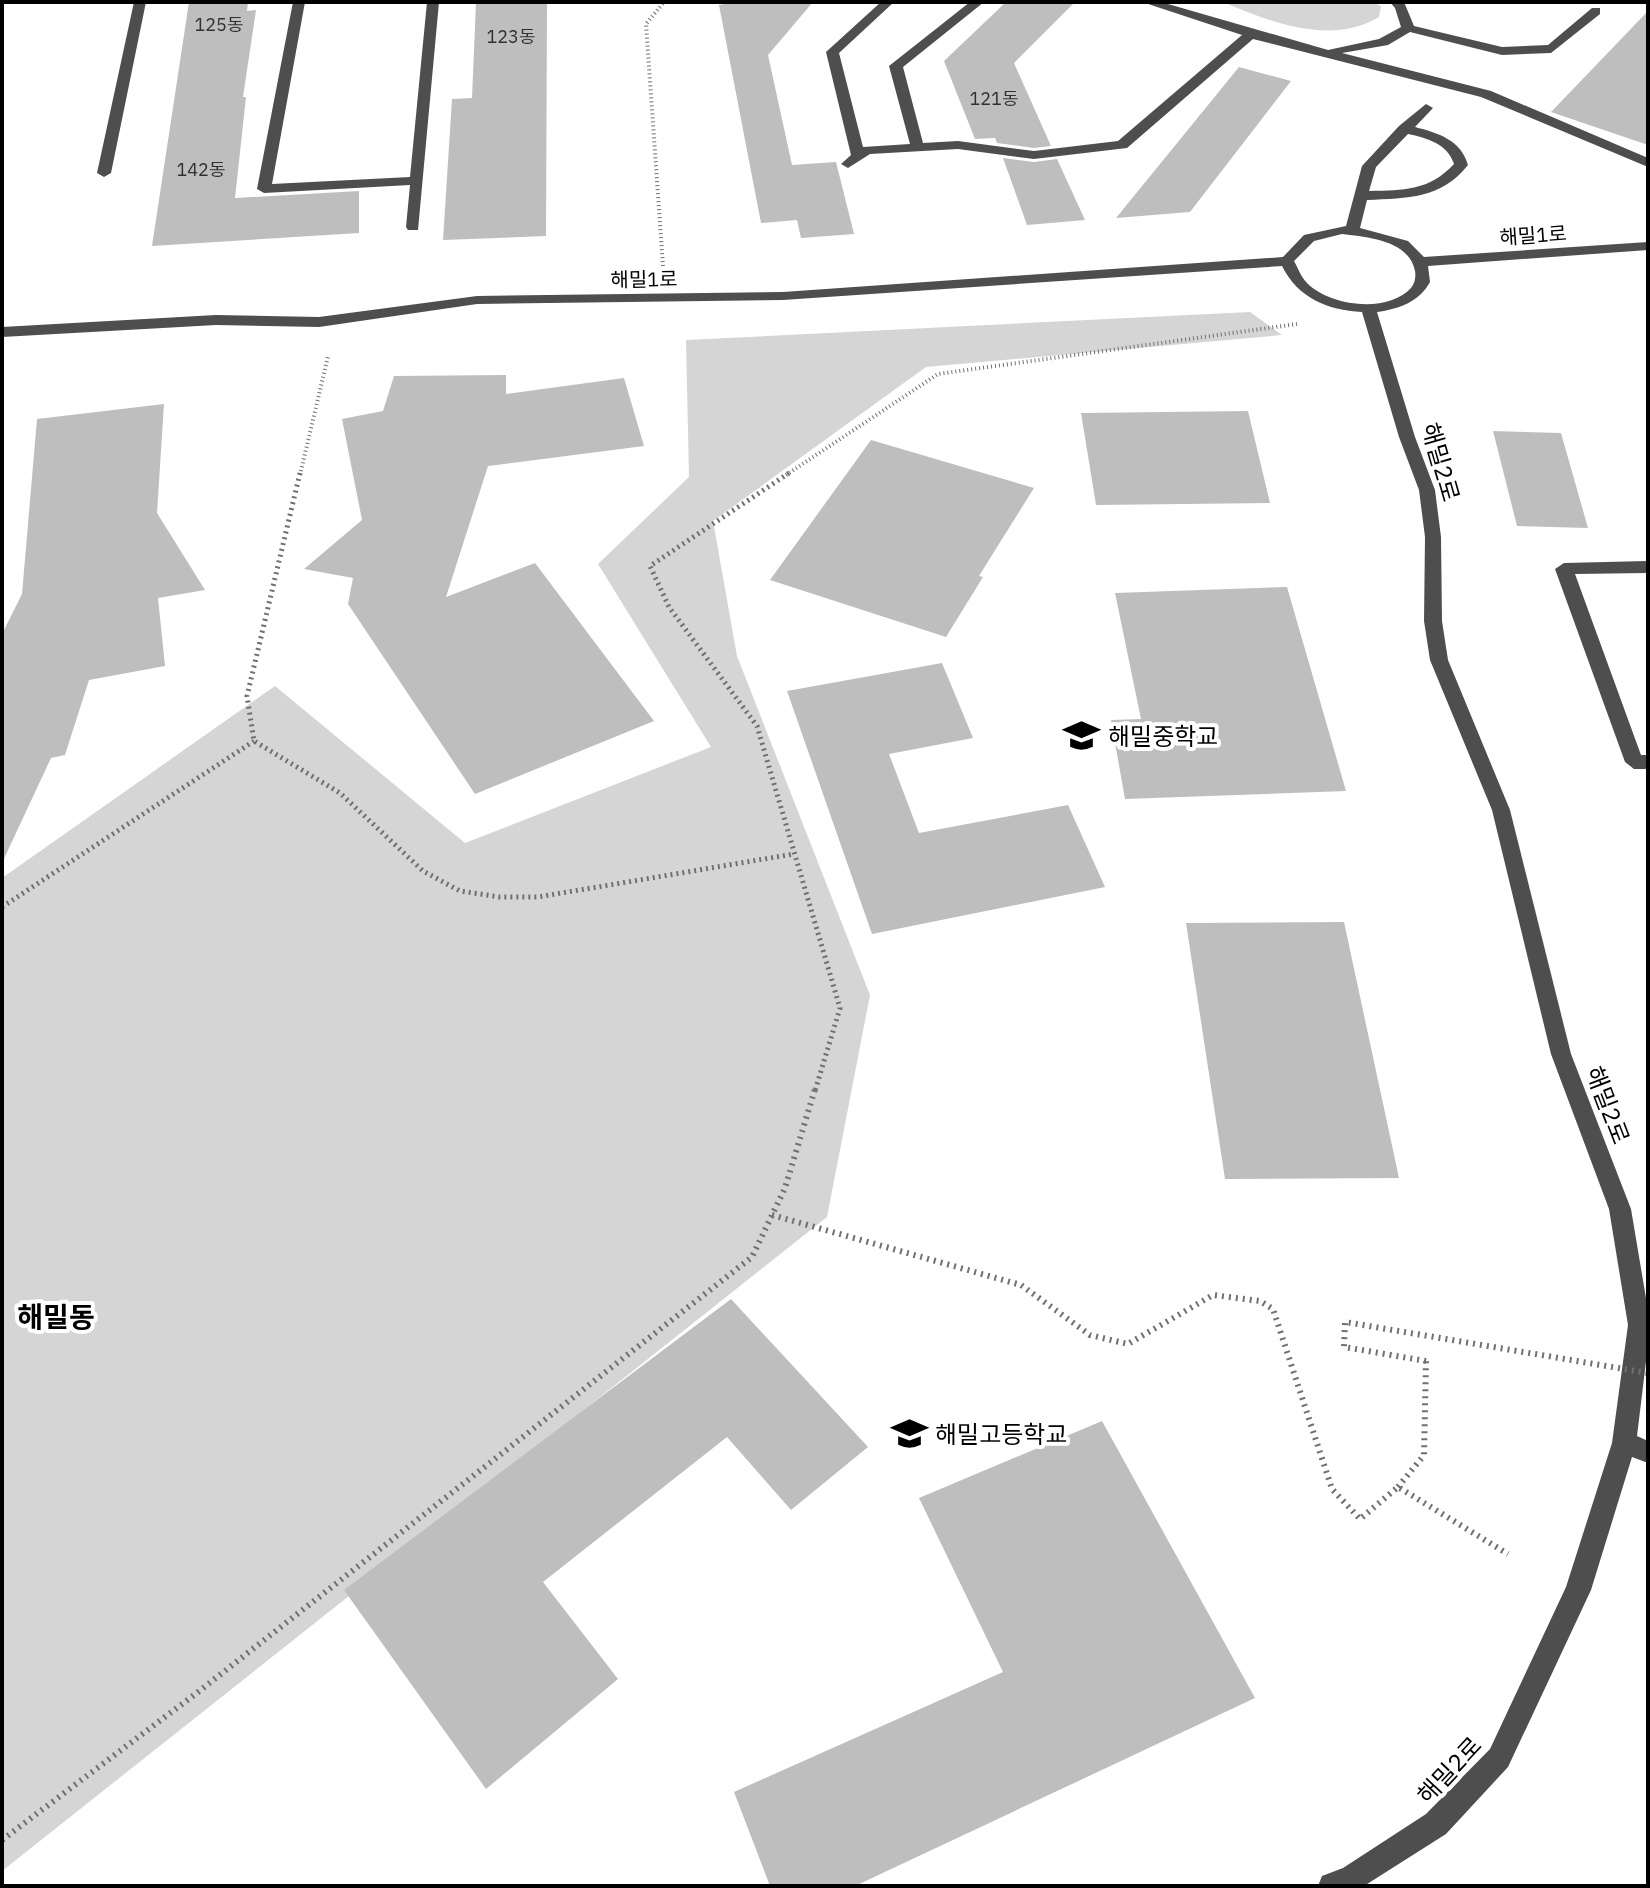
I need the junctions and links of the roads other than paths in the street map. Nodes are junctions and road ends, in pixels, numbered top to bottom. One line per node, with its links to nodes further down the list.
1 (140, 2): 16 (street)
2 (299, 2): 17 (street)
3 (433, 2): 17 (street)
4 (888, 2): 14 (street)
5 (978, 2): 14 (street)
6 (1148, 2): 10 (street)
7 (1396, 2): 9 (street)
8 (1596, 11): 9 (street)
9 (1408, 28): 11 (street)
10 (1251, 34): 11 (street); 14 (street)
11 (1327, 53): 15 (street)
12 (1426, 108): 13 (street)
13 (1404, 129): 18 (street); 18 (street)
14 (918, 148)
15 (1648, 163)
16 (104, 173)
17 (415, 181): 19 (street)
18 (1359, 196): 20 (street)
19 (413, 227)
20 (1352, 231): 22 (street); 23 (street)
21 (1648, 246): 23 (street, 해밀1로)
22 (1287, 261): 24 (street); 25 (street, 해밀1로)
23 (1420, 262): 24 (street)
24 (1368, 307): 28 (street, 해밀2로)
25 (2, 332)
26 (1648, 567): 27 (street)
27 (1648, 762)
28 (1624, 1443): 29 (street); 30 (street, 해밀2로)
29 (1648, 1452)
30 (1332, 1886)

